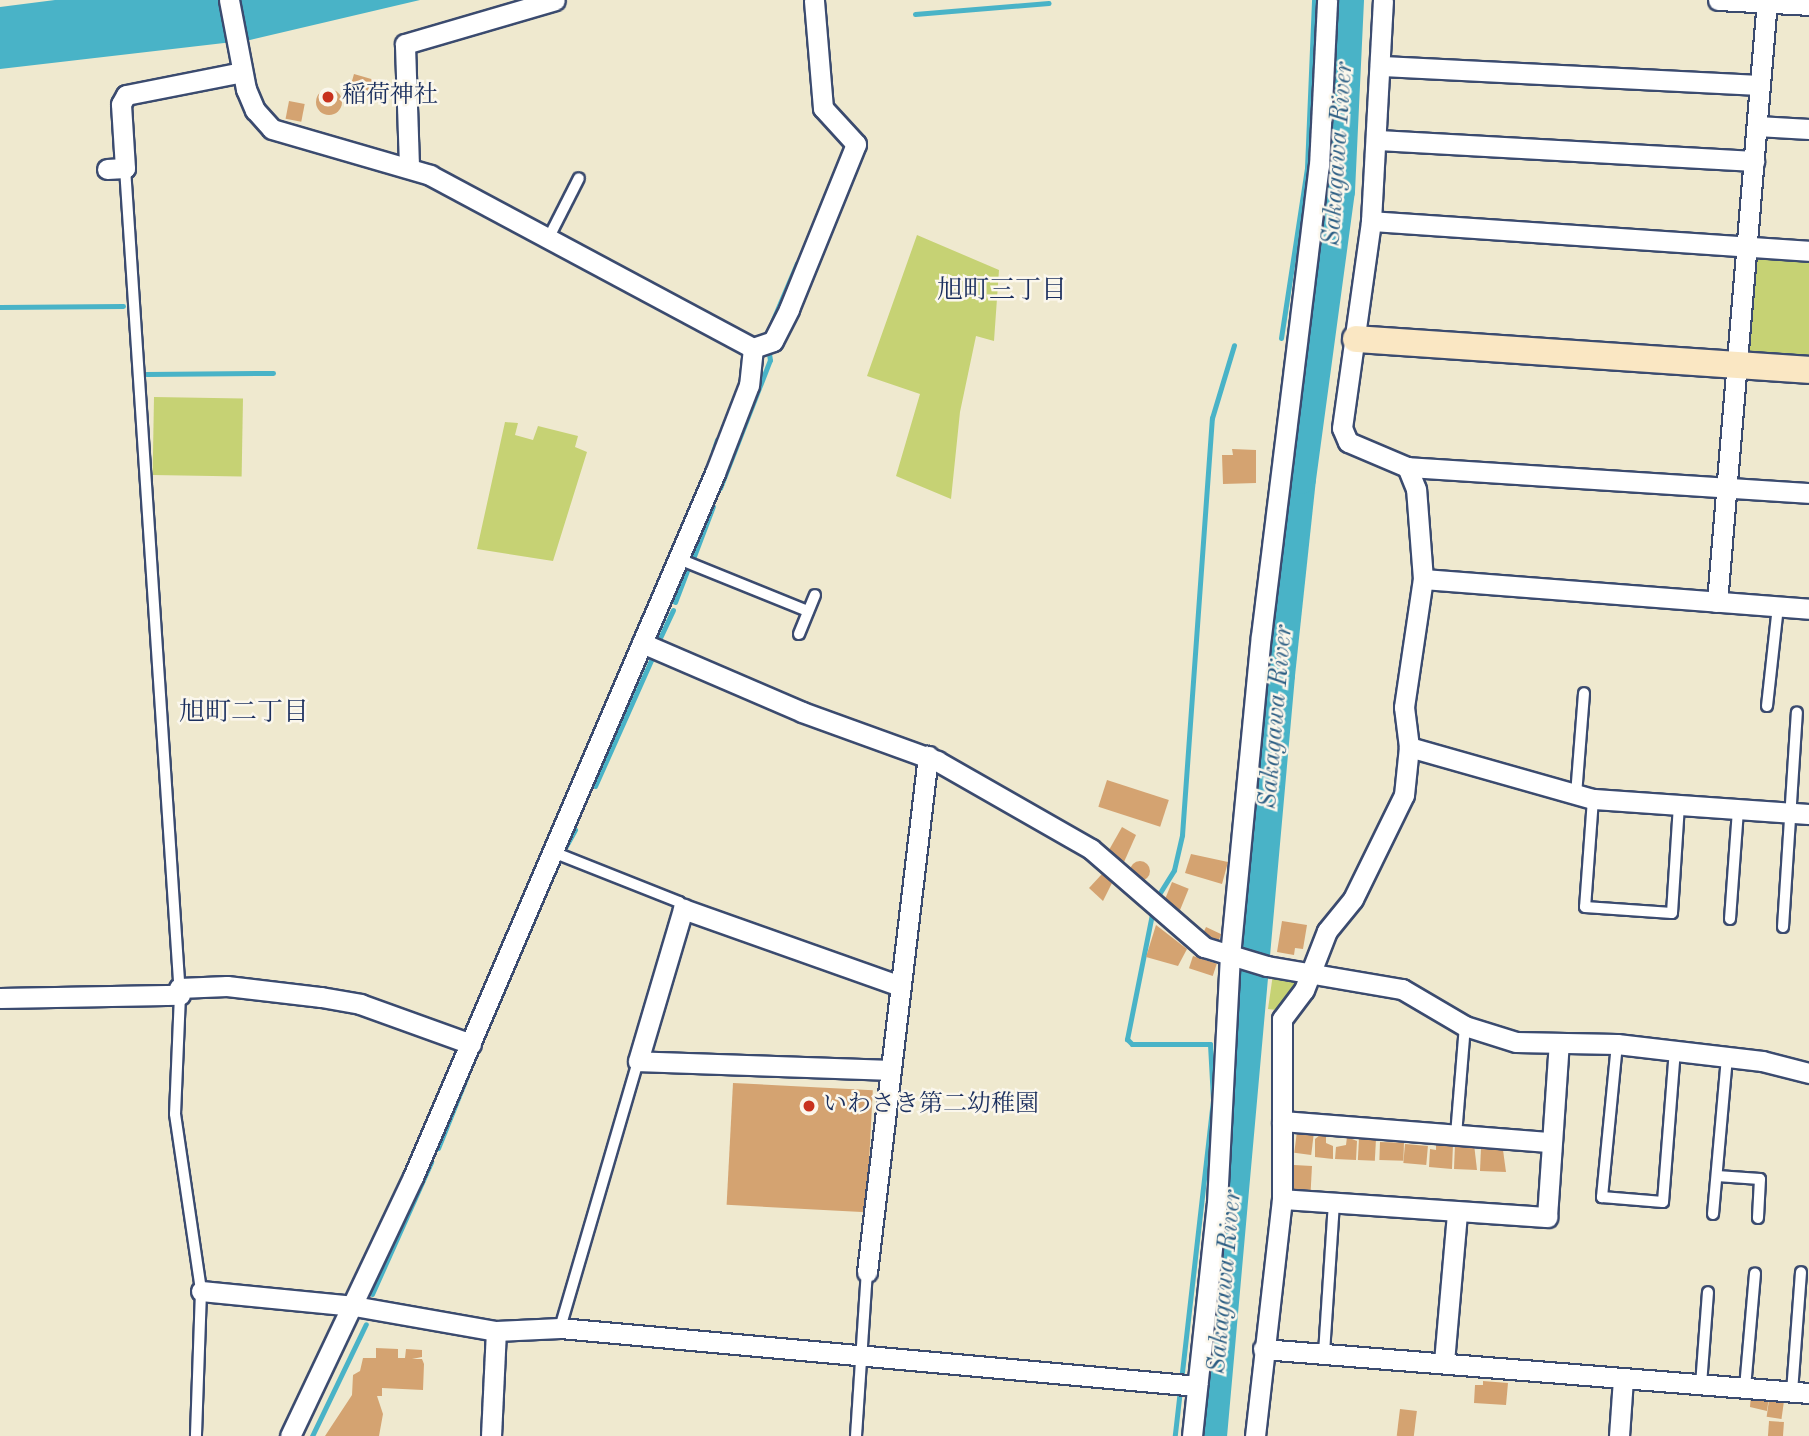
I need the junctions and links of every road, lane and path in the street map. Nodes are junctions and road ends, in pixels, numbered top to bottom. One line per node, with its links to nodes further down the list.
1 (229, 0): 10 (street)
2 (555, 0): 16 (street)
3 (814, 0): 24 (street)
4 (1326, 0): 52 (street)
5 (1383, 0): 9 (street)
6 (1718, 0): 7 (street)
7 (1767, 1): 8 (street); 11 (street)
8 (1809, 5)
9 (1382, 66): 11 (street); 14 (street)
10 (241, 69): 16 (street); 17 (street)
11 (1760, 85): 12 (street)
12 (1757, 126): 13 (street); 15 (street)
13 (1809, 129)
14 (1378, 140): 15 (street); 19 (street)
15 (1754, 161): 21 (street)
16 (410, 166): 20 (street)
17 (116, 169): 55 (lane)
18 (579, 178): 20 (lane)
19 (1371, 221): 21 (street); 23 (street)
20 (548, 239): 24 (street)
21 (1748, 247): 22 (street); 25 (street)
22 (1809, 251)
23 (1356, 339): 25 (street); 27 (street)
24 (753, 348): 30 (street)
25 (1739, 366): 26 (street); 28 (street)
26 (1809, 370)
27 (1408, 467): 28 (street); 31 (street)
28 (1728, 488): 29 (street); 33 (street)
29 (1809, 493)
30 (678, 559): 36 (lane); 38 (street)
31 (1423, 579): 33 (street); 42 (street)
32 (815, 595): 36 (lane)
33 (1717, 602): 34 (street)
34 (1778, 607): 35 (street); 40 (lane)
35 (1809, 609)
36 (808, 611): 37 (lane)
37 (799, 634)
38 (642, 643): 43 (street); 48 (street)
39 (1584, 693): 44 (lane)
40 (1767, 706)
41 (1797, 712): 47 (lane)
42 (1409, 747): 44 (street); 53 (street)
43 (928, 756): 52 (street); 54 (street)
44 (1585, 797): 45 (street); 45 (lane)
45 (1679, 806): 46 (street)
46 (1738, 809): 47 (street); 50 (lane)
47 (1800, 813): 51 (lane)
48 (552, 852): 49 (lane); 58 (street)
49 (683, 909): 54 (street); 63 (street)
50 (1730, 919)
51 (1783, 927)
52 (1232, 956): 53 (street); 89 (street)
53 (1314, 971): 57 (street); 66 (street)
54 (901, 986): 64 (street)
55 (179, 991): 56 (street); 58 (street); 78 (lane)
56 (0, 998)
57 (1465, 1026): 59 (street); 67 (lane)
58 (471, 1044): 80 (street)
59 (1559, 1044): 60 (street); 68 (street)
60 (1617, 1044): 61 (street); 61 (lane)
61 (1675, 1050): 62 (street)
62 (1727, 1057): 65 (street); 69 (lane)
63 (638, 1061): 64 (street); 81 (lane)
64 (890, 1070): 75 (street)
65 (1809, 1073)
66 (1282, 1121): 67 (street); 70 (street)
67 (1456, 1135): 68 (street)
68 (1551, 1142): 72 (street)
69 (1717, 1176): 73 (lane); 74 (lane)
70 (1282, 1199): 71 (street); 83 (street)
71 (1334, 1203): 72 (street); 85 (lane)
72 (1457, 1212): 86 (street)
73 (1713, 1214)
74 (1758, 1218)
75 (867, 1272): 84 (lane)
76 (1801, 1272): 91 (lane)
77 (1755, 1273): 90 (lane)
78 (201, 1291): 80 (street); 92 (lane)
79 (1708, 1292): 88 (lane)
80 (354, 1306): 82 (street); 93 (street)
81 (560, 1328): 82 (street); 84 (street)
82 (496, 1331): 94 (street)
83 (1263, 1349): 85 (street); 97 (street)
84 (861, 1353): 89 (street); 95 (lane)
85 (1324, 1353): 86 (street)
86 (1444, 1362): 87 (street)
87 (1623, 1379): 88 (street); 98 (street)
88 (1701, 1385): 90 (street)
89 (1186, 1386): 96 (street)
90 (1745, 1388): 91 (street)
91 (1800, 1392)
92 (195, 1436)
93 (290, 1436)
94 (491, 1436)
95 (856, 1436)
96 (1192, 1436)
97 (1255, 1436)
98 (1619, 1436)

